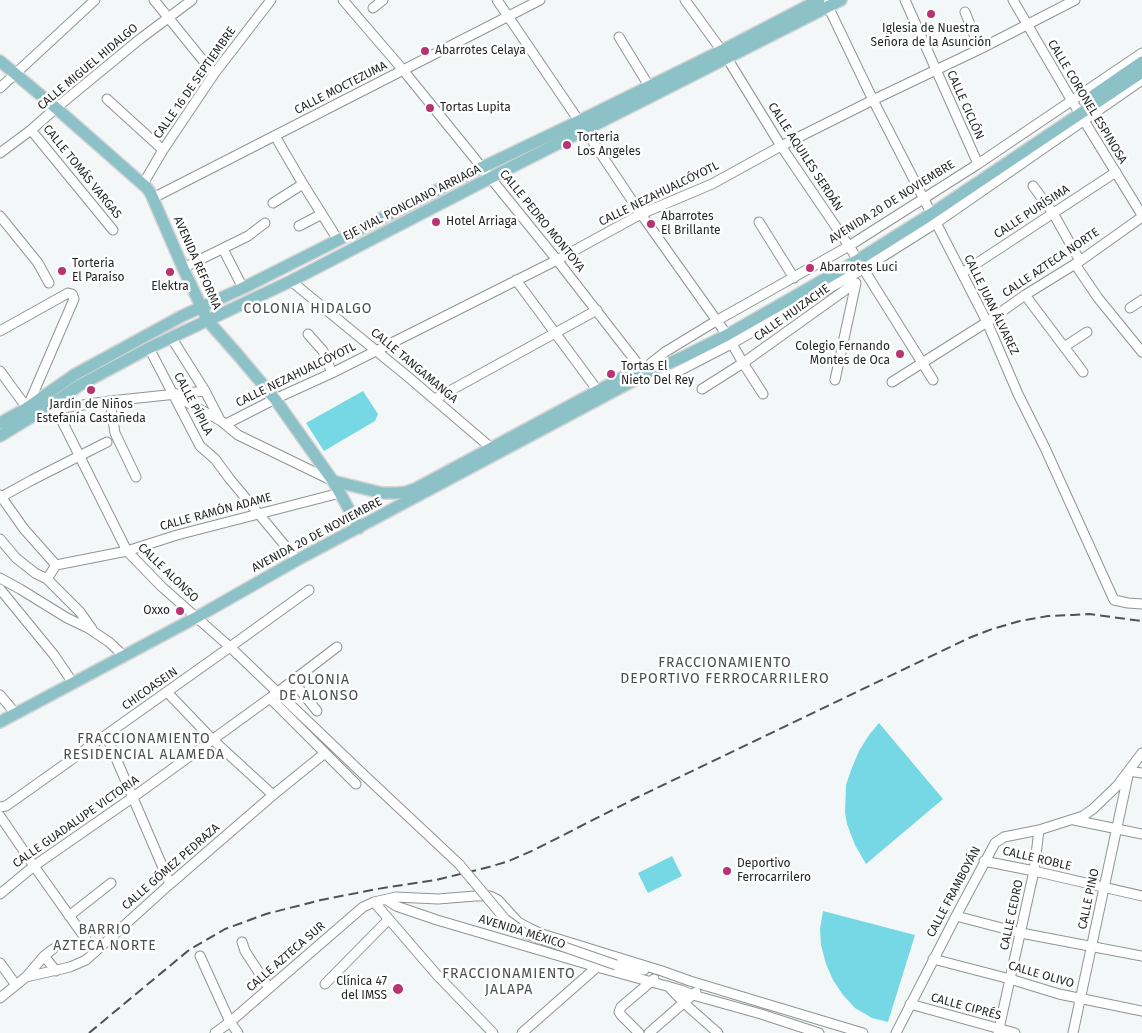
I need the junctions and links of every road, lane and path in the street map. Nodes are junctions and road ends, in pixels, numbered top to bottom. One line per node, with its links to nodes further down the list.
1 (95, 0): 29 (street)
2 (154, 0): 18 (street)
3 (192, 0): 18 (street, CALLE MIGUEL HIDALGO)
4 (271, 0): 30 (street, CALLE 16 DE SEPTIEMBRE)
5 (343, 0): 26 (street, CALLE PEDRO MONTOYA)
6 (383, 0): 15 (street)
7 (497, 0): 17 (street)
8 (540, 0): 17 (street, CALLE MOCTEZUMA)
9 (686, 0): 23 (street, CALLE AQUILES SERDÁN)
10 (841, 0): 14 (main road, EJE VIAL PONCIANO ARRIAGA)
11 (905, 0): 27 (street, CALLE CICLÓN)
12 (1013, 0): 19 (street, CALLE CORONEL ESPINOSA)
13 (1075, 0): 19 (street, CALLE NEZAHUALCÓYOTL)
14 (824, 2): 23 (main road, EJE VIAL PONCIANO ARRIAGA); 35 (street, CALLE JUAN ÁLVAREZ)
15 (373, 8)
16 (965, 12): 21 (street)
17 (508, 16): 26 (street, CALLE MOCTEZUMA); 38 (street)
18 (168, 18): 30 (street); 36 (street, CALLE MIGUEL HIDALGO)
19 (1026, 25): 21 (street, CALLE NEZAHUALCÓYOTL); 37 (street, CALLE CORONEL ESPINOSA)
20 (619, 37): 32 (street)
21 (980, 49): 27 (street, CALLE NEZAHUALCÓYOTL)
22 (1142, 53): 37 (street, AVENIDA 20 DE NOVIEMBRE)
23 (724, 55): 32 (main road, EJE VIAL PONCIANO ARRIAGA); 38 (main road, EJE VIAL PONCIANO ARRIAGA); 41 (street, CALLE AQUILES SERDÁN)
24 (0, 61): 29 (main road, AVENIDA REFORMA)
25 (1142, 62): 37 (main road, AVENIDA 20 DE NOVIEMBRE)
26 (403, 70): 40 (street, CALLE MOCTEZUMA); 45 (street, CALLE PEDRO MONTOYA)
27 (936, 70): 35 (street, CALLE NEZAHUALCÓYOTL); 44 (street, CALLE CICLÓN)
28 (1142, 72): 37 (main road, AVENIDA 20 DE NOVIEMBRE)
29 (15, 74): 33 (street); 36 (main road, AVENIDA REFORMA)
30 (214, 74): 42 (street, CALLE 16 DE SEPTIEMBRE)
31 (1142, 80): 37 (street, AVENIDA 20 DE NOVIEMBRE)
32 (650, 86): 38 (main road, EJE VIAL PONCIANO ARRIAGA)
33 (0, 88)
34 (107, 99): 42 (street)
35 (872, 100): 41 (street, CALLE NEZAHUALCÓYOTL); 53 (street, CALLE JUAN ÁLVAREZ)
36 (56, 108): 39 (street, CALLE MIGUEL HIDALGO); 48 (main road, AVENIDA REFORMA)
37 (1078, 110): 44 (street, AVENIDA 20 DE NOVIEMBRE); 46 (street, CALLE CORONEL ESPINOSA); 53 (main road, AVENIDA 20 DE NOVIEMBRE)
38 (582, 126): 45 (main road, EJE VIAL PONCIANO ARRIAGA); 47 (main road, EJE VIAL PONCIANO ARRIAGA); 56 (street)
39 (32, 130): 43 (street, CALLE MIGUEL HIDALGO); 62 (street, CALLE TOMÁS VARGAS)
40 (275, 136): 49 (street); 51 (street, CALLE MOCTEZUMA)
41 (781, 146): 56 (street, CALLE NEZAHUALCÓYOTL); 65 (street, CALLE AQUILES SERDÁN)
42 (163, 150): 48 (street, CALLE 16 DE SEPTIEMBRE)
43 (0, 153)
44 (978, 164): 53 (street, AVENIDA 20 DE NOVIEMBRE)
45 (482, 168): 47 (street, CALLE PEDRO MONTOYA); 63 (main road, EJE VIAL PONCIANO ARRIAGA)
46 (1116, 172): 54 (street, CALLE PURÍSIMA); 58 (street, CALLE CORONEL ESPINOSA)
47 (490, 178): 66 (street, CALLE PEDRO MONTOYA); 72 (main road, EJE VIAL PONCIANO ARRIAGA)
48 (143, 184): 51 (main road, AVENIDA REFORMA)
49 (303, 184): 52 (street); 55 (street)
50 (1033, 186): 54 (street)
51 (153, 198): 68 (main road, AVENIDA REFORMA)
52 (273, 203)
53 (930, 211): 65 (main road, AVENIDA 20 DE NOVIEMBRE); 65 (street, AVENIDA 20 DE NOVIEMBRE); 69 (street, CALLE JUAN ÁLVAREZ)
54 (1053, 213): 67 (street); 69 (street, CALLE PURÍSIMA)
55 (322, 214): 61 (street); 63 (street)
56 (641, 214): 66 (street, CALLE NEZAHUALCÓYOTL); 85 (street)
57 (0, 216): 73 (street)
58 (1142, 216): 67 (street, CALLE AZTECA NORTE)
59 (759, 222): 70 (street)
60 (265, 223): 64 (street)
61 (299, 226)
62 (113, 230)
63 (338, 240): 75 (main road, EJE VIAL PONCIANO ARRIAGA)
64 (223, 248): 68 (street); 75 (street)
65 (856, 258): 70 (street, AVENIDA 20 DE NOVIEMBRE); 74 (street); 85 (main road, AVENIDA 20 DE NOVIEMBRE); 94 (street, CALLE AQUILES SERDÁN)
66 (558, 260): 71 (street, CALLE NEZAHUALCÓYOTL); 80 (street, CALLE PEDRO MONTOYA)
67 (1078, 262): 76 (street, CALLE AZTECA NORTE); 92 (street)
68 (183, 268): 78 (main road, AVENIDA REFORMA)
69 (962, 273): 82 (street, CALLE JUAN ÁLVAREZ)
70 (794, 278): 85 (street, AVENIDA 20 DE NOVIEMBRE)
71 (516, 280): 84 (street); 91 (street, CALLE NEZAHUALCÓYOTL)
72 (291, 281): 81 (main road, EJE VIAL PONCIANO ARRIAGA); 91 (street, CALLE TANGAMANGA)
73 (49, 283)
74 (856, 283): 93 (street, CALLE HUIZACHE); 99 (street)
75 (243, 288): 78 (main road, EJE VIAL PONCIANO ARRIAGA)
76 (1025, 295): 82 (street, CALLE AZTECA NORTE); 90 (street)
77 (1142, 300): 79 (street)
78 (202, 307): 81 (main road, AVENIDA REFORMA); 111 (main road, EJE VIAL PONCIANO ARRIAGA)
79 (1130, 308)
80 (597, 310): 84 (street); 95 (street, CALLE PEDRO MONTOYA)
81 (208, 321): 88 (main road, EJE VIAL PONCIANO ARRIAGA); 107 (main road, AVENIDA REFORMA)
82 (987, 322): 94 (street, CALLE AZTECA NORTE); 132 (street, CALLE JUAN ÁLVAREZ)
83 (0, 331): 111 (street)
84 (556, 332): 105 (street); 108 (street)
85 (724, 332): 93 (street); 95 (main road, AVENIDA 20 DE NOVIEMBRE); 95 (street, AVENIDA 20 DE NOVIEMBRE)
86 (1087, 332): 90 (street)
87 (308, 334): 98 (street)
88 (171, 337): 89 (main road, EJE VIAL PONCIANO ARRIAGA); 103 (street)
89 (149, 348): 104 (street, CALLE PÍPILA); 110 (main road, EJE VIAL PONCIANO ARRIAGA)
90 (1064, 348): 97 (street)
91 (376, 350): 98 (street, CALLE NEZAHUALCÓYOTL); 108 (street, CALLE TANGAMANGA)
92 (1142, 352)
93 (742, 363): 102 (street, CALLE HUIZACHE); 106 (street)
94 (923, 363): 100 (street, CALLE AQUILES SERDÁN); 101 (street, CALLE AZTECA NORTE)
95 (647, 368): 105 (main road, AVENIDA 20 DE NOVIEMBRE)
96 (0, 371): 111 (street)
97 (1083, 372)
98 (332, 373): 107 (street, CALLE NEZAHUALCÓYOTL)
99 (835, 380)
100 (933, 380)
101 (892, 382)
102 (702, 389)
103 (204, 391): 104 (street); 112 (street)
104 (173, 394): 109 (street); 112 (street); 122 (street, CALLE PÍPILA)
105 (600, 394): 116 (main road, AVENIDA 20 DE NOVIEMBRE)
106 (763, 394)
107 (275, 399): 112 (street, CALLE NEZAHUALCÓYOTL); 119 (main road, AVENIDA REFORMA)
108 (435, 399): 116 (street, CALLE TANGAMANGA)
109 (110, 401): 110 (street); 118 (street)
110 (54, 407): 114 (main road, EJE VIAL PONCIANO ARRIAGA); 117 (street, CALLE ALONSO)
111 (27, 408): 113 (main road, EJE VIAL PONCIANO ARRIAGA)
112 (223, 422): 119 (street)
113 (0, 423)
114 (0, 436)
115 (107, 442): 117 (street)
116 (494, 451): 119 (main road, AVENIDA 20 DE NOVIEMBRE); 123 (main road, AVENIDA 20 DE NOVIEMBRE)
117 (78, 456): 121 (street); 125 (street, CALLE ALONSO)
118 (136, 477)
119 (333, 481): 120 (main road, AVENIDA REFORMA)
120 (340, 493): 122 (street, CALLE RAMÓN ADAME); 123 (main road, AVENIDA REFORMA)
121 (0, 496): 127 (street)
122 (258, 514): 125 (street, CALLE RAMÓN ADAME); 126 (street, CALLE PÍPILA)
123 (359, 528): 126 (main road, AVENIDA 20 DE NOVIEMBRE)
124 (0, 539): 129 (street)
125 (127, 551): 127 (street, CALLE RAMÓN ADAME); 133 (street, CALLE ALONSO)
126 (297, 560): 133 (main road, AVENIDA 20 DE NOVIEMBRE)
127 (56, 565): 129 (street)
128 (0, 578): 134 (street)
129 (47, 579): 134 (street)
130 (0, 589): 139 (street)
131 (309, 590): 135 (street, CHICOASEIN)
132 (1142, 604)
133 (197, 617): 135 (street, CALLE ALONSO); 137 (main road, AVENIDA 20 DE NOVIEMBRE)
134 (93, 632): 137 (street)
135 (230, 647): 140 (street, CHICOASEIN); 142 (street, CALLE ALONSO)
136 (337, 647): 138 (street, CALLE GUADALUPE VICTORIA)
137 (124, 656): 139 (main road, AVENIDA 20 DE NOVIEMBRE)
138 (292, 680): 142 (street, CALLE GUADALUPE VICTORIA); 143 (street)
139 (73, 683): 144 (main road, AVENIDA 20 DE NOVIEMBRE)
140 (167, 692): 147 (street, CHICOASEIN); 148 (street)
141 (0, 695): 144 (street)
142 (274, 695): 146 (street, CALLE ALONSO); 148 (street, CALLE GUADALUPE VICTORIA); 149 (street, CALLE ALONSO)
143 (317, 711)
144 (16, 714): 145 (main road, AVENIDA 20 DE NOVIEMBRE)
145 (0, 722)
146 (313, 726): 188 (street, AVENIDA MÉXICO, bridge)
147 (106, 735): 155 (street); 156 (street, CHICOASEIN)
148 (212, 739): 154 (street); 155 (street, CALLE GUADALUPE VICTORIA)
149 (325, 753): 153 (street, CALLE ALONSO); 154 (street, CALLE GÓMEZ PEDRAZA)
150 (1142, 753): 151 (street, CALLE FRAMBOYÁN)
151 (1129, 771): 152 (street); 158 (street, CALLE FRAMBOYÁN); 159 (street, CALLE PINO)
152 (1142, 773)
153 (356, 784)
154 (273, 795): 166 (street, CALLE GÓMEZ PEDRAZA)
155 (132, 798): 163 (street, CALLE GUADALUPE VICTORIA); 166 (street)
156 (3, 807): 157 (street, CHICOASEIN)
157 (0, 816): 163 (street)
158 (1072, 820): 159 (street); 160 (street, CALLE FRAMBOYÁN)
159 (1116, 829): 161 (street); 167 (street, CALLE PINO)
160 (1039, 830): 162 (street, CALLE FRAMBOYÁN); 164 (street, CALLE CEDRO)
161 (1142, 834)
162 (984, 861): 164 (street, CALLE ROBLE); 174 (street, CALLE FRAMBOYÁN)
163 (34, 866): 168 (street, CALLE GUADALUPE VICTORIA); 173 (street)
164 (1034, 870): 167 (street, CALLE ROBLE); 177 (street, CALLE CEDRO)
165 (111, 883): 173 (street)
166 (170, 884): 181 (street, CALLE GÓMEZ PEDRAZA)
167 (1104, 888): 169 (street, CALLE ROBLE); 179 (street, CALLE PINO)
168 (0, 894)
169 (1142, 896)
170 (438, 899): 171 (street, AVENIDA MÉXICO); 176 (street); 190 (street, AVENIDA MÉXICO)
171 (387, 900): 172 (street, AVENIDA MÉXICO); 176 (street, AVENIDA MÉXICO)
172 (374, 902): 175 (street); 198 (street, CALLE AZTECA SUR)
173 (69, 916): 181 (street)
174 (956, 916): 177 (street); 185 (street, CALLE FRAMBOYÁN)
175 (388, 920): 194 (street); 212 (street)
176 (437, 920): 187 (street, AVENIDA MÉXICO)
177 (1021, 933): 179 (street); 192 (street, CALLE CEDRO)
178 (242, 942): 198 (street)
179 (1092, 946): 184 (street); 201 (street, CALLE PINO)
180 (53, 949): 182 (street)
181 (95, 952): 189 (street, CALLE GÓMEZ PEDRAZA)
182 (44, 956): 189 (street); 191 (street)
183 (200, 956): 207 (street)
184 (1142, 956)
185 (933, 959): 192 (street, CALLE OLIVO); 204 (street, CALLE FRAMBOYÁN)
186 (0, 963): 195 (street)
187 (598, 967): 193 (street, AVENIDA MÉXICO); 213 (street)
188 (632, 969): 190 (street, AVENIDA MÉXICO); 193 (street, AVENIDA MÉXICO)
189 (56, 971): 191 (street, CALLE GÓMEZ PEDRAZA)
190 (662, 971): 193 (street); 196 (street, AVENIDA MÉXICO)
191 (26, 977): 195 (street, CALLE GÓMEZ PEDRAZA)
192 (1010, 979): 201 (street, CALLE OLIVO); 209 (street, CALLE CEDRO)
193 (652, 982): 197 (street, AVENIDA MÉXICO); 214 (street)
194 (325, 984)
195 (16, 985): 200 (street, CALLE GÓMEZ PEDRAZA)
196 (704, 985): 199 (street); 203 (street, AVENIDA MÉXICO)
197 (667, 986): 199 (street, AVENIDA MÉXICO); 202 (street)
198 (269, 988): 207 (street, CALLE AZTECA SUR)
199 (693, 995): 202 (street); 206 (street, AVENIDA MÉXICO)
200 (0, 998)
201 (1080, 1000): 205 (street, CALLE OLIVO); 220 (street, CALLE PINO)
202 (684, 1003): 208 (street); 215 (street)
203 (766, 1003): 206 (street); 217 (street, AVENIDA MÉXICO)
204 (910, 1004): 209 (street, CALLE CIPRÉS); 218 (street, CALLE FRAMBOYÁN)
205 (1142, 1011)
206 (761, 1014): 216 (street, AVENIDA MÉXICO)
207 (230, 1022): 210 (street, CALLE AZTECA SUR); 211 (street)
208 (712, 1031)
209 (999, 1031): 219 (street, CALLE CIPRÉS)
210 (215, 1033)
211 (238, 1033)
212 (493, 1033)
213 (522, 1033)
214 (639, 1033)
215 (649, 1033)
216 (819, 1033)
217 (863, 1033)
218 (896, 1033)
219 (1015, 1033)
220 (1073, 1033)

